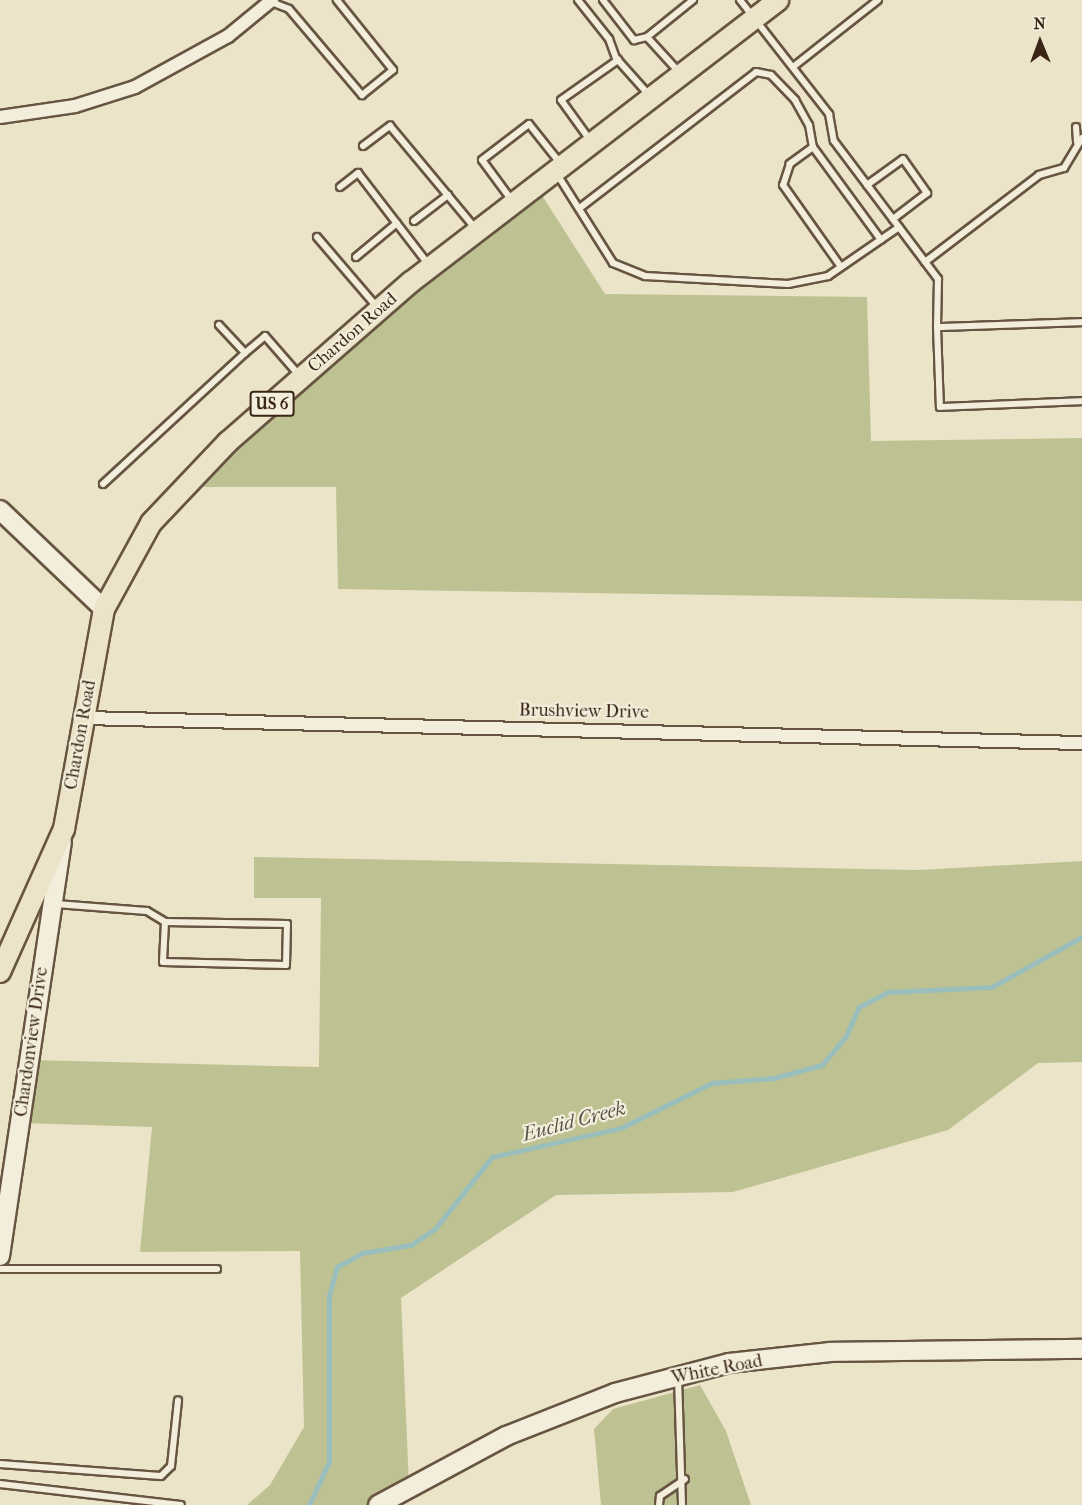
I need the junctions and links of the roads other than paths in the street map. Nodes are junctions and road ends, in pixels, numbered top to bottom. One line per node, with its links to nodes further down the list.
1 (337, 0): 8 (lane)
2 (578, 0): 11 (lane)
3 (603, 0): 10 (lane)
4 (693, 0): 10 (lane)
5 (740, 0): 9 (lane)
6 (778, 0): 9 (main road, Chardon Road / US 6)
7 (878, 0): 12 (lane)
8 (272, 1): 15 (street)
9 (755, 18): 12 (lane); 13 (main road, Chardon Road / US 6)
10 (647, 37): 13 (lane)
11 (618, 60): 14 (lane); 18 (lane)
12 (793, 67): 22 (lane)
13 (681, 75): 14 (main road, Chardon Road / US 6)
14 (651, 97): 18 (main road, Chardon Road / US 6)
15 (0, 117)
16 (1076, 127): 17 (lane)
17 (1080, 140): 35 (lane)
18 (592, 143): 21 (main road, Chardon Road / US 6)
19 (363, 146): 24 (lane)
20 (813, 147): 26 (lane); 33 (lane); 37 (lane)
21 (559, 169): 25 (main road, Chardon Road / US 6); 25 (lane); 26 (lane)
22 (867, 184): 27 (lane); 27 (lane)
23 (340, 187): 29 (lane)
24 (448, 195): 28 (lane); 31 (lane)
25 (514, 203): 31 (main road, Chardon Road / US 6)
26 (581, 207): 37 (lane)
27 (893, 219): 30 (lane)
28 (414, 221)
29 (397, 223): 34 (lane); 36 (lane)
30 (899, 227): 33 (lane); 35 (lane)
31 (477, 231): 36 (main road, Chardon Road / US 6)
32 (317, 237): 38 (lane)
33 (881, 240): 37 (lane)
34 (356, 257)
35 (925, 262): 41 (lane)
36 (430, 267): 38 (main road, Chardon Road / US 6)
37 (842, 267)
38 (379, 310): 43 (main road, Chardon Road / US 6)
39 (1082, 322): 41 (lane)
40 (219, 325): 42 (lane)
41 (937, 327): 44 (lane)
42 (245, 353): 43 (lane); 45 (lane)
43 (301, 378): 47 (main road, Chardon Road / US 6)
44 (1082, 401)
45 (102, 484)
46 (0, 510): 47 (street)
47 (104, 609): 48 (main road, Chardon Road / US 6)
48 (85, 718): 49 (street, Brushview Drive); 50 (main road, Chardon Road / US 6)
49 (1082, 743)
50 (64, 829): 51 (street, Chardonview Drive); 53 (main road, Chardon Road / US 6)
51 (53, 904): 52 (lane); 54 (street, Chardonview Drive)
52 (165, 921): 52 (lane)
53 (0, 972)
54 (7, 1166): 55 (street, Chardonview Drive)
55 (0, 1251)
56 (0, 1269): 57 (lane)
57 (217, 1269)
58 (1082, 1349): 59 (street, White Road)
59 (678, 1377): 62 (lane); 65 (street, White Road)
60 (178, 1400): 61 (lane)
61 (0, 1464)
62 (685, 1479): 66 (lane); 67 (lane)
63 (0, 1484): 64 (lane)
64 (181, 1505)
65 (378, 1505)
66 (659, 1505)
67 (682, 1505)

